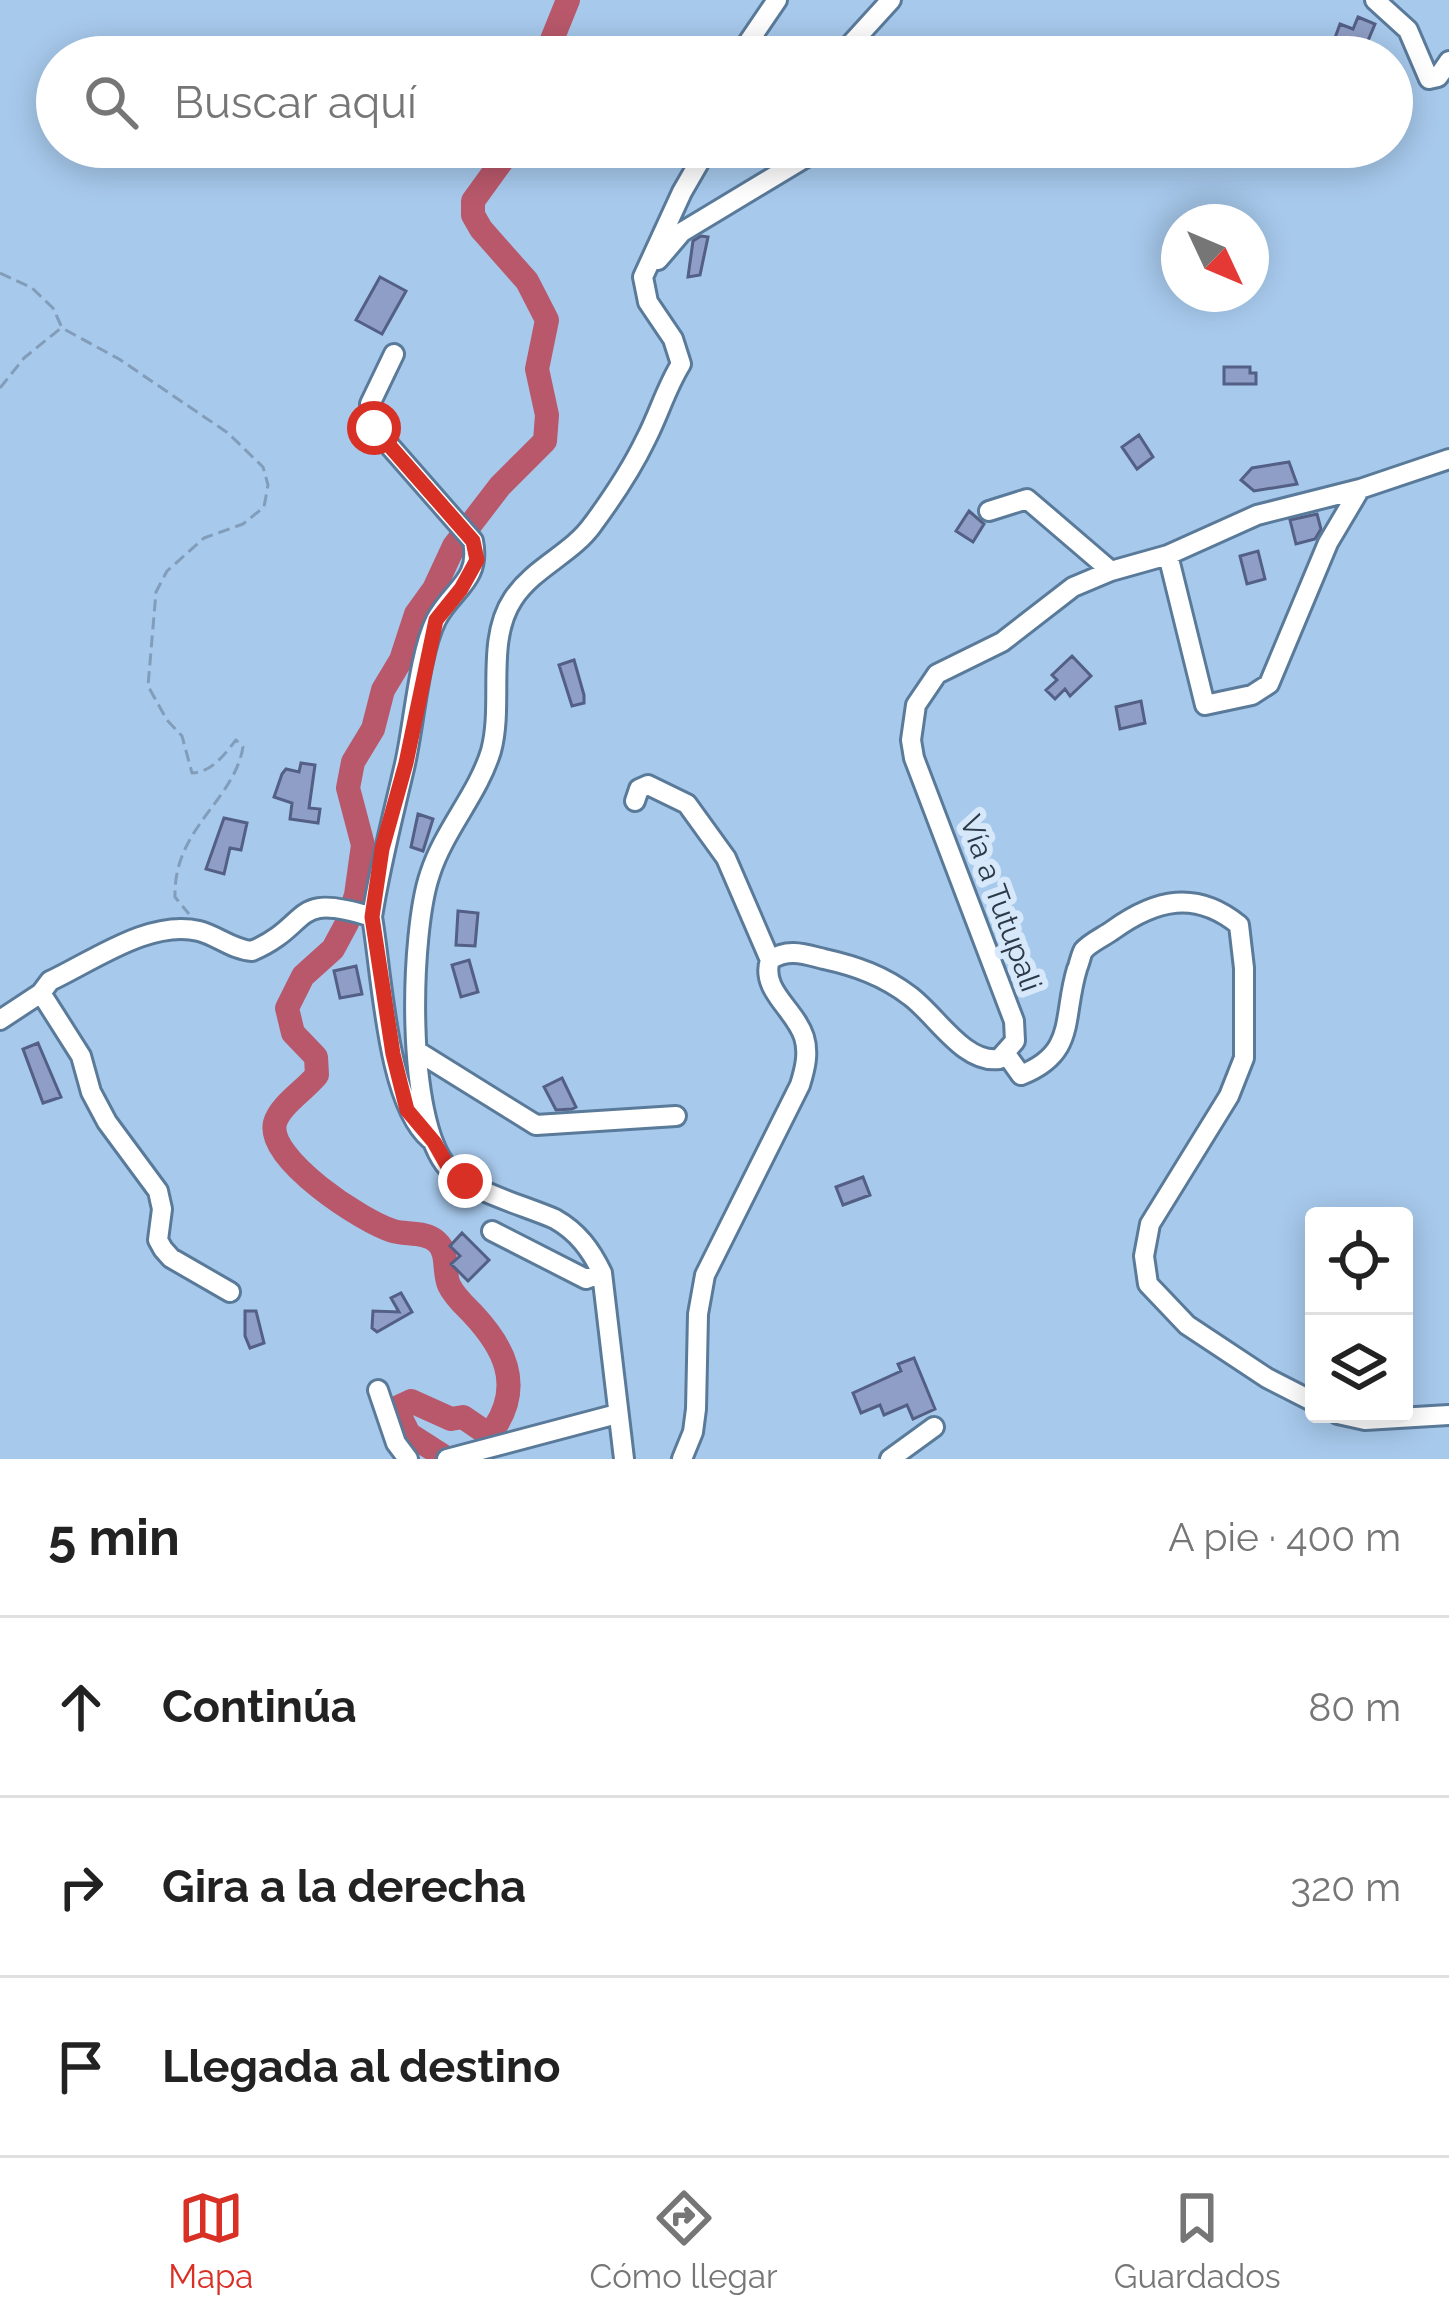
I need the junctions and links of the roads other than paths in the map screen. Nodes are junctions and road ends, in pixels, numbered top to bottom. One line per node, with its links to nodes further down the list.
1 (777, 0): 4 (street)
2 (891, 0): 5 (street)
3 (1375, 0): 6 (street)
4 (752, 36)
5 (858, 36)
6 (1411, 36)
7 (1413, 41): 8 (street)
8 (1449, 62)
9 (696, 168): 11 (street)
10 (788, 168): 11 (street)
11 (644, 277): 23 (street)
12 (394, 355): 19 (street)
13 (1449, 459): 14 (street, Vía a Tutupali)
14 (1360, 489): 16 (street, Vía a Tutupali); 16 (street)
15 (989, 511): 17 (street)
16 (1168, 555): 17 (street, Vía a Tutupali)
17 (1111, 571): 24 (street, Vía a Tutupali)
18 (635, 801): 20 (street)
19 (366, 916): 21 (street); 26 (street)
20 (770, 960): 24 (street); 39 (street)
21 (41, 993): 22 (street); 29 (street)
22 (0, 1020)
23 (417, 1051): 25 (street); 26 (street)
24 (1006, 1054): 31 (street)
25 (676, 1116)
26 (434, 1142): 28 (street)
27 (492, 1231): 28 (street)
28 (602, 1273): 32 (street)
29 (230, 1292)
30 (378, 1390): 37 (street)
31 (1305, 1397)
32 (617, 1414): 36 (street); 38 (street)
33 (1449, 1415): 34 (street)
34 (1413, 1417)
35 (934, 1427): 40 (street)
36 (456, 1455)
37 (408, 1459)
38 (624, 1459)
39 (682, 1459)
40 (890, 1459)

